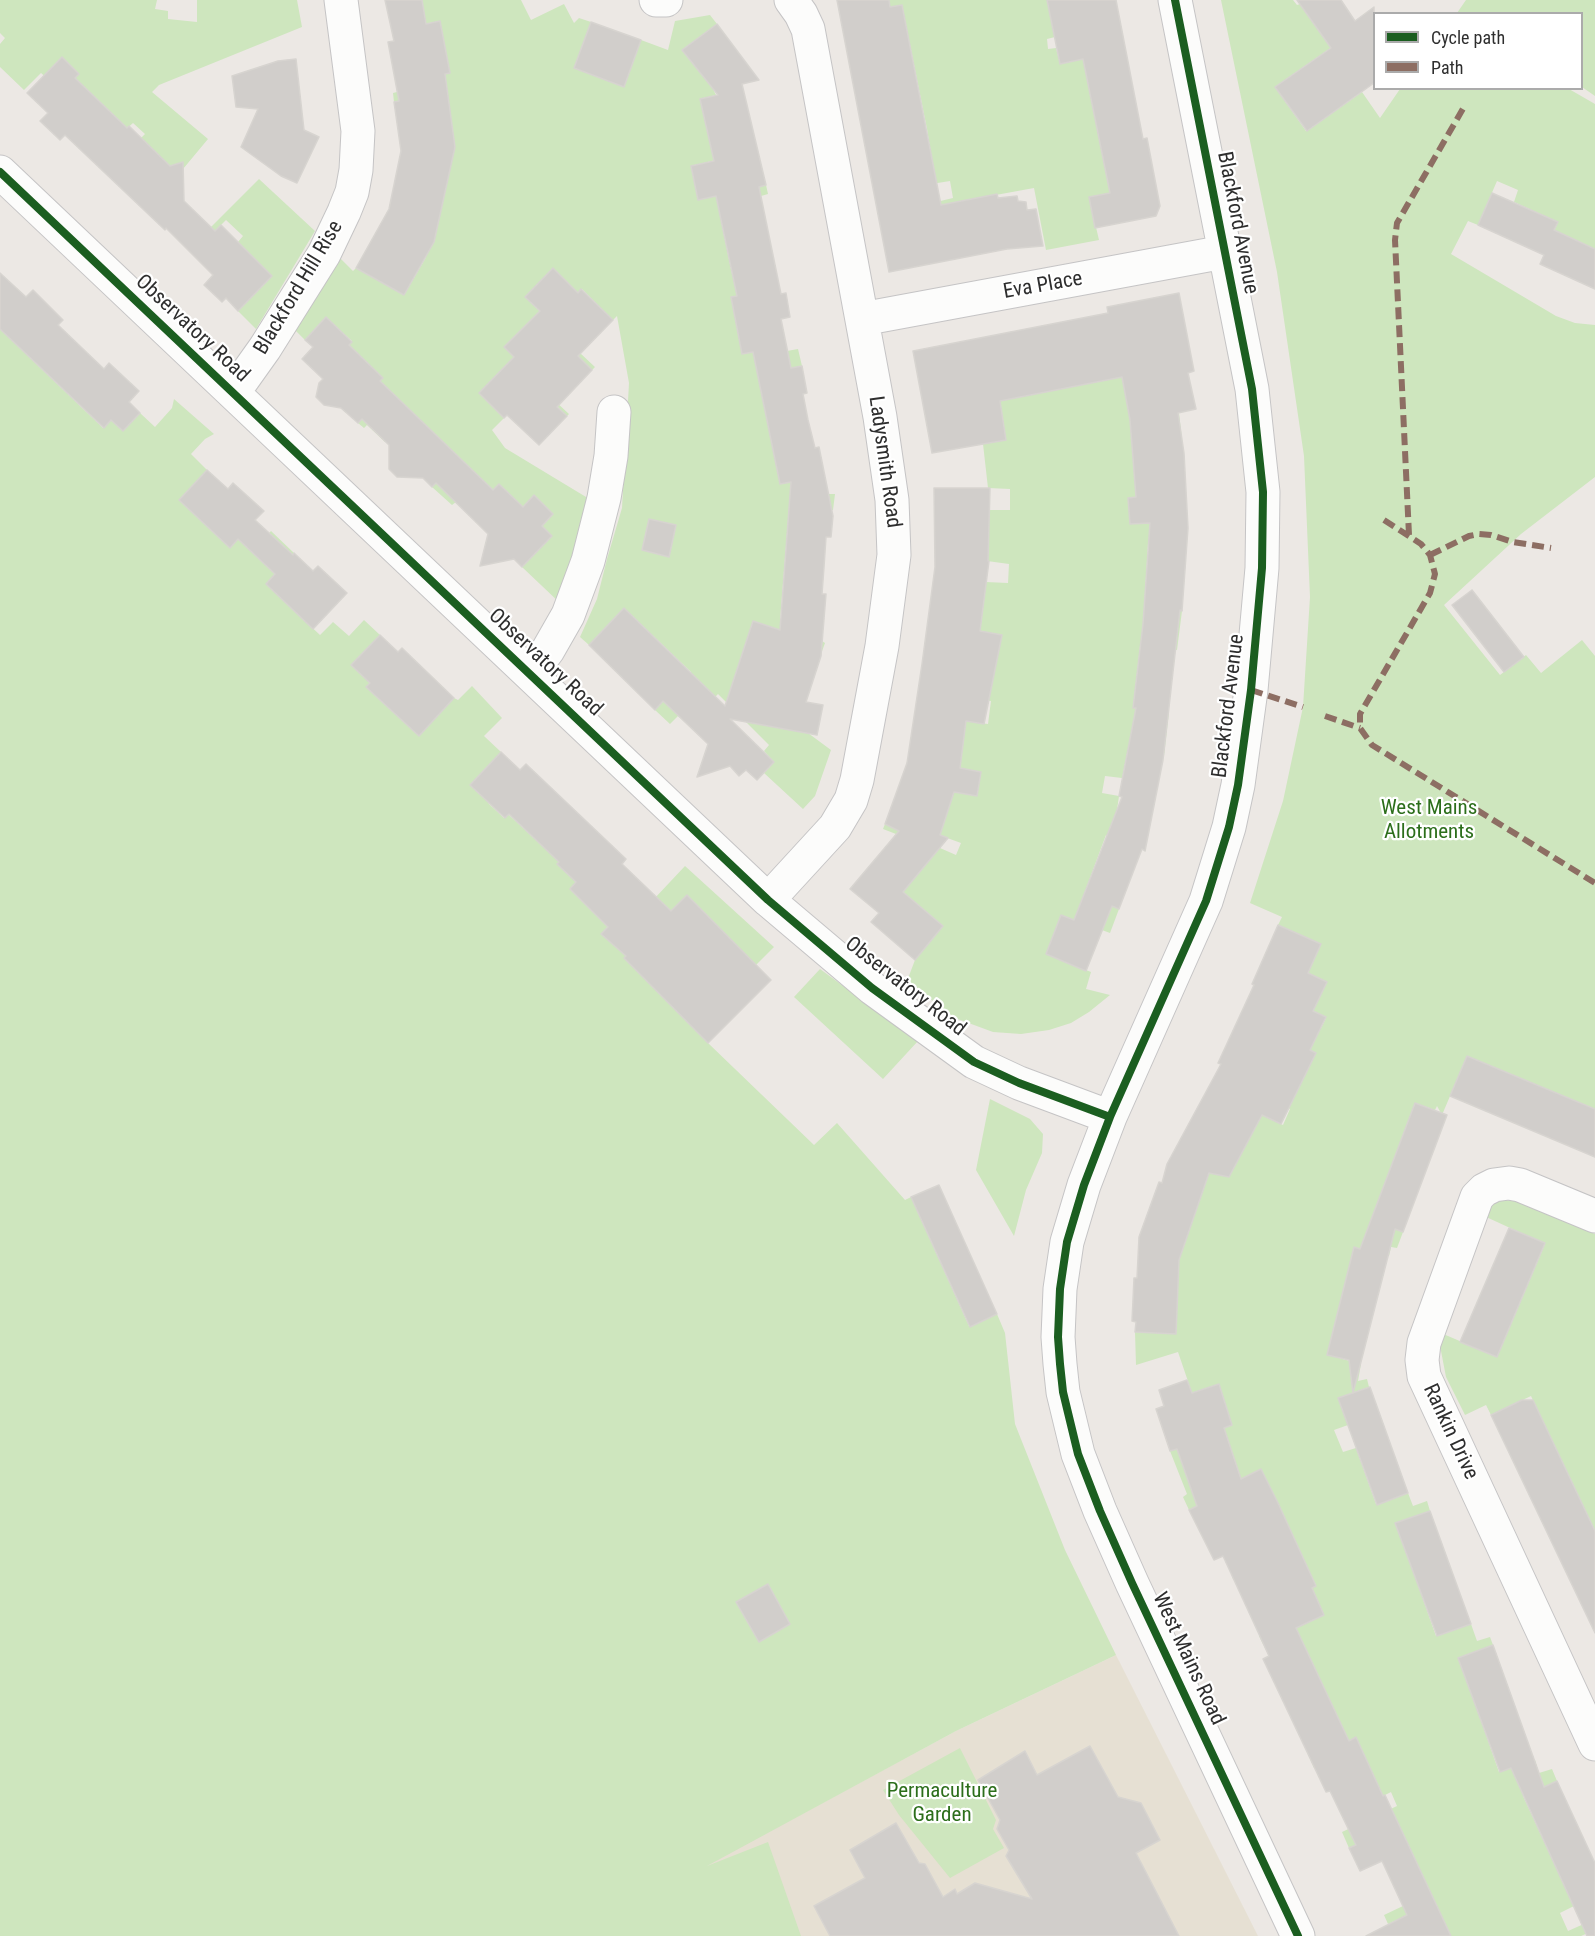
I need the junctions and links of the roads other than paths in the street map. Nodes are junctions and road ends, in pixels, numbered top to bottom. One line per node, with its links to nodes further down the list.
1 (341, 0): 9 (street, Blackford Hill Rise)
2 (656, 0): 3 (street)
3 (666, 0)
4 (791, 0): 8 (street, Ladysmith Road)
5 (1175, 0): 7 (street, Blackford Avenue)
6 (0, 172): 9 (street, Observatory Road)
7 (1224, 252): 8 (street, Eva Place); 13 (street, Blackford Avenue)
8 (862, 319): 12 (street, Ladysmith Road)
9 (233, 393): 11 (street, Observatory Road)
10 (614, 412): 11 (street)
11 (530, 674): 12 (street, Observatory Road)
12 (768, 900): 13 (street, Observatory Road)
13 (1110, 1117): 15 (street, Blackford Avenue)
14 (1595, 1216): 16 (street, Rankin Drive)
15 (1064, 1392): 17 (street, West Mains Road)
16 (1595, 1743)
17 (1298, 1936)

